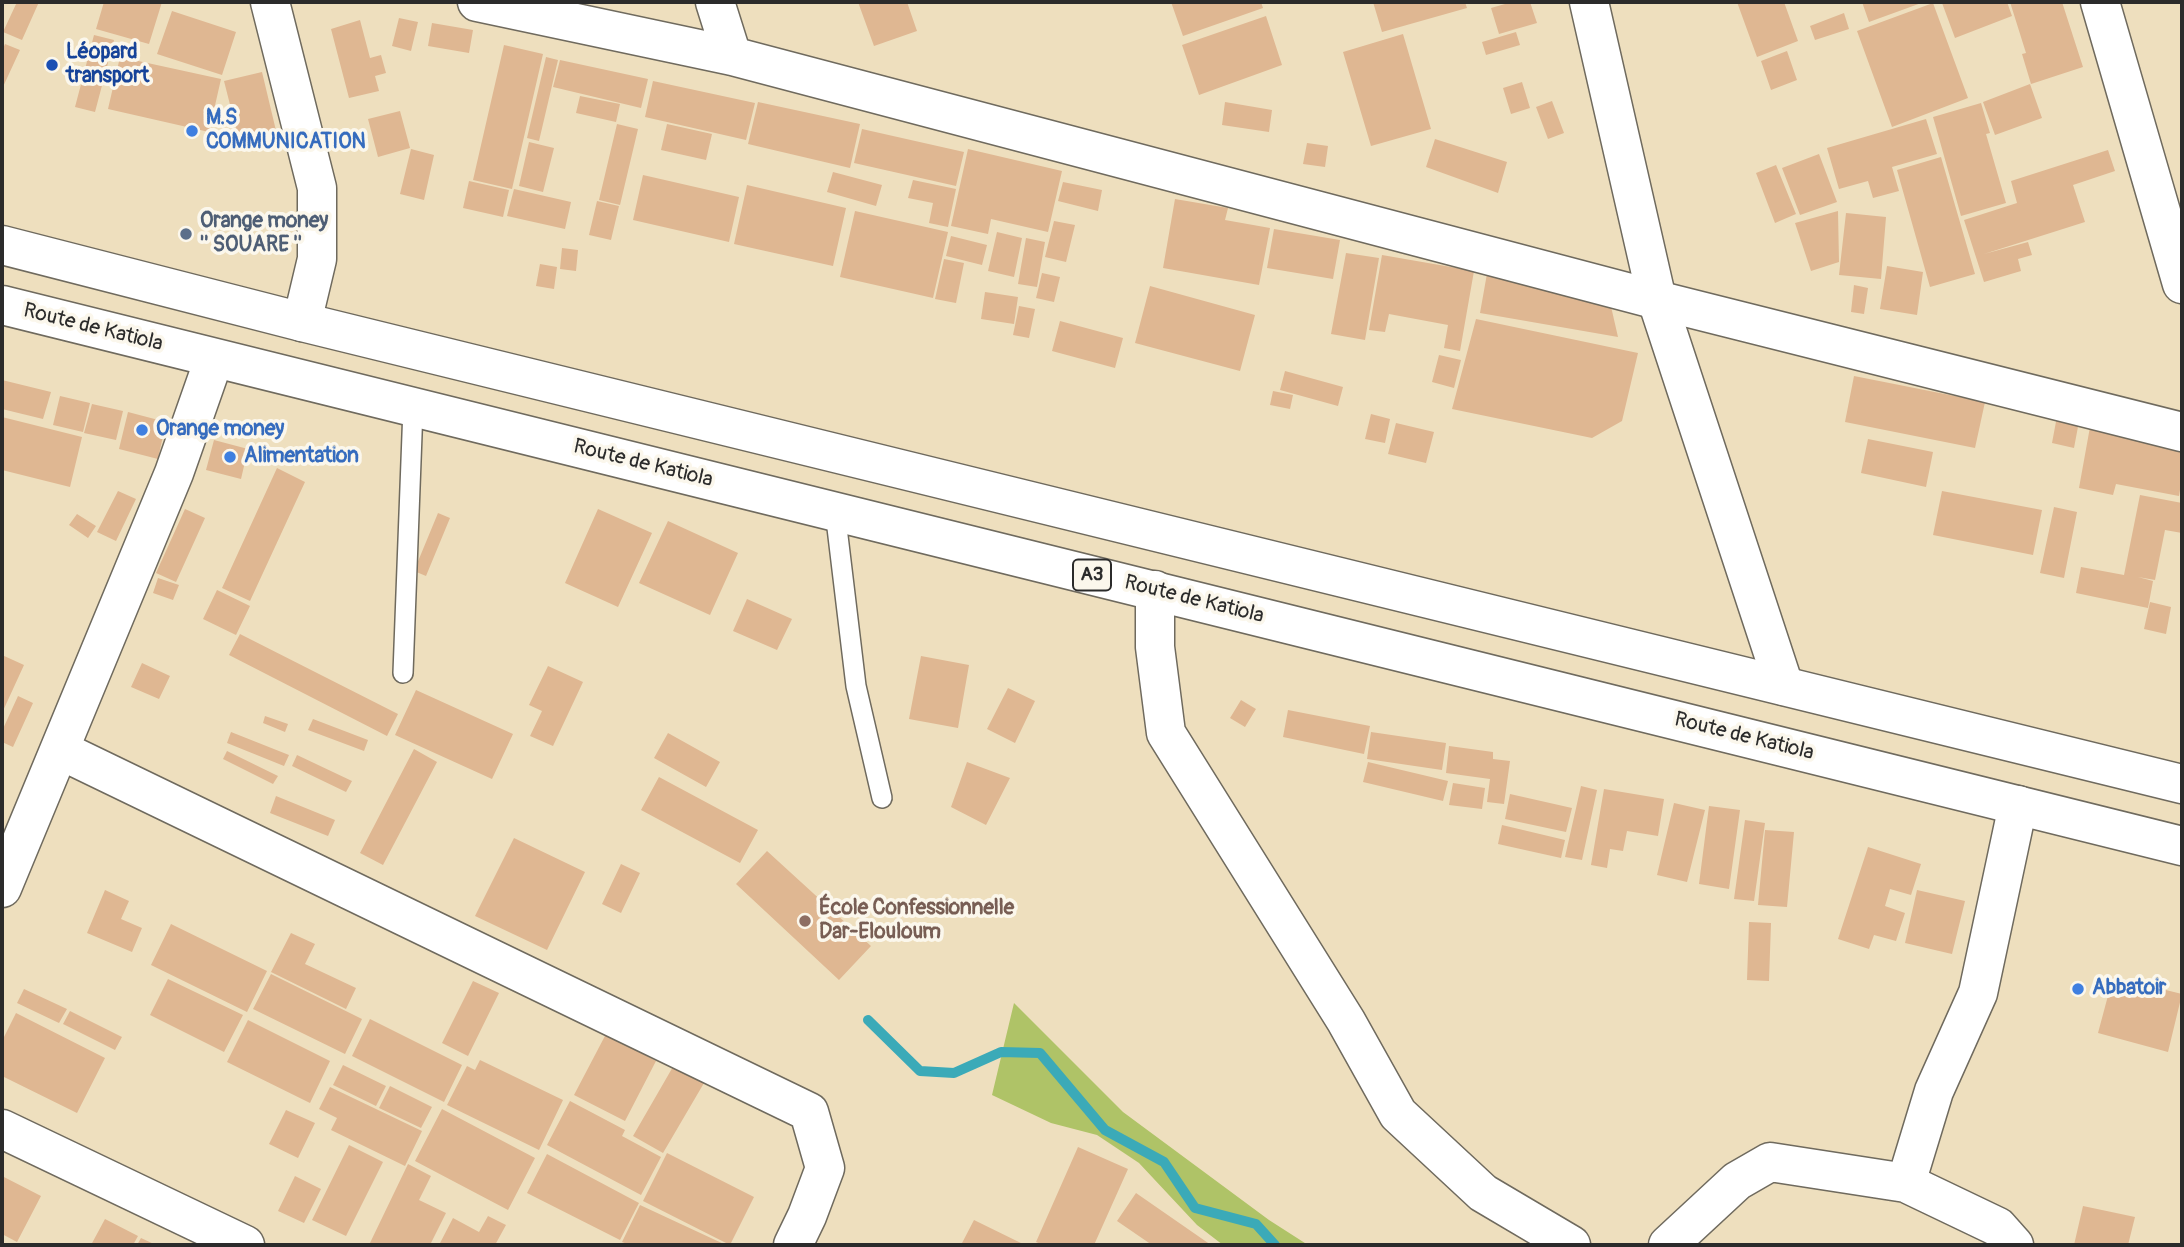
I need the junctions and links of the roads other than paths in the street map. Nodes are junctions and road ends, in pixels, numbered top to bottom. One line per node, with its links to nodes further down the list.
1 (270, 2): 11 (main road)
2 (477, 2): 6 (main road)
3 (715, 2): 6 (main road)
4 (1589, 2): 9 (main road)
5 (2100, 2): 8 (main road)
6 (732, 56): 9 (main road)
7 (2, 245): 11 (main road)
8 (2182, 284)
9 (1657, 300): 14 (main road); 18 (main road)
10 (2, 305): 12 (main road, Route de Katiola / A3)
11 (302, 322): 18 (main road)
12 (214, 359): 13 (main road, Route de Katiola / A3); 19 (main road)
13 (413, 408): 15 (main road, Route de Katiola / A3); 17 (lane)
14 (2182, 432)
15 (835, 512): 16 (main road, Route de Katiola / A3); 21 (lane)
16 (1155, 590): 22 (main road, Route de Katiola / A3); 29 (main road)
17 (404, 673)
18 (1784, 686): 20 (main road)
19 (60, 750): 24 (main road); 28 (main road)
20 (2182, 784)
21 (882, 798)
22 (2018, 805): 23 (main road, Route de Katiola / A3); 26 (main road)
23 (2182, 846)
24 (2, 888)
25 (2, 1129): 27 (main road)
26 (1906, 1183): 30 (main road); 31 (main road)
27 (245, 1245)
28 (793, 1245)
29 (1571, 1245)
30 (1668, 1245)
31 (2014, 1245)

